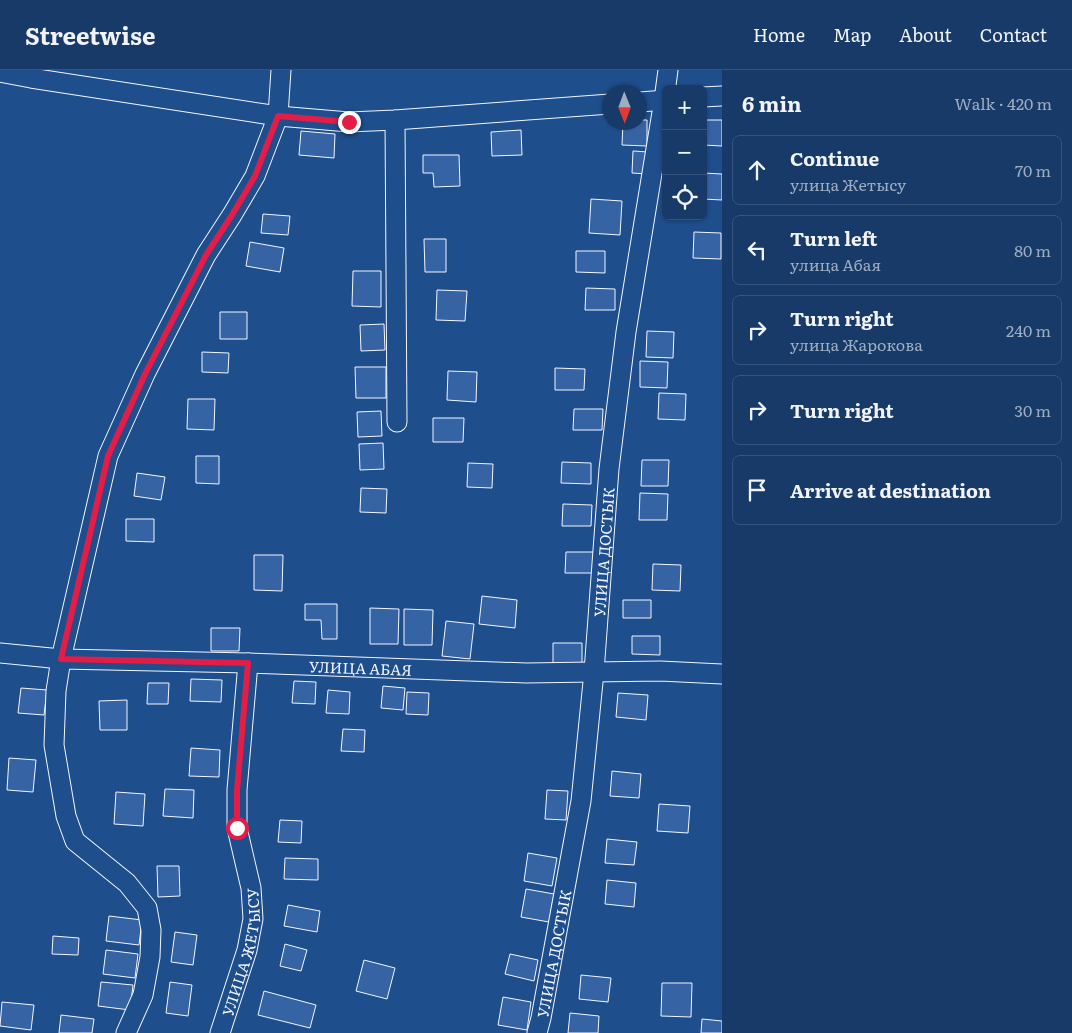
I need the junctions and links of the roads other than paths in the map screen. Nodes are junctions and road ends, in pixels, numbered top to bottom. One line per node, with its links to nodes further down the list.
1 (281, 70): 10 (street)
2 (668, 70): 4 (street, УЛИЦА ДОСТЫК)
3 (0, 72): 10 (street)
4 (666, 85)
5 (722, 96): 6 (street)
6 (707, 97)
7 (662, 100): 8 (street)
8 (647, 101)
9 (602, 105): 12 (street)
10 (278, 116): 12 (street); 15 (street)
11 (662, 118): 17 (street, УЛИЦА ДОСТЫК)
12 (395, 120): 13 (street)
13 (397, 422)
14 (0, 653): 15 (street, УЛИЦА АБАЯ)
15 (61, 659): 16 (street, УЛИЦА АБАЯ); 19 (street)
16 (248, 663): 17 (street, УЛИЦА АБАЯ); 20 (street, УЛИЦА ЖЕТЫСУ)
17 (594, 672): 18 (street, УЛИЦА АБАЯ); 21 (street, УЛИЦА ДОСТЫК)
18 (722, 674)
19 (126, 1033)
20 (220, 1033)
21 (537, 1033)

